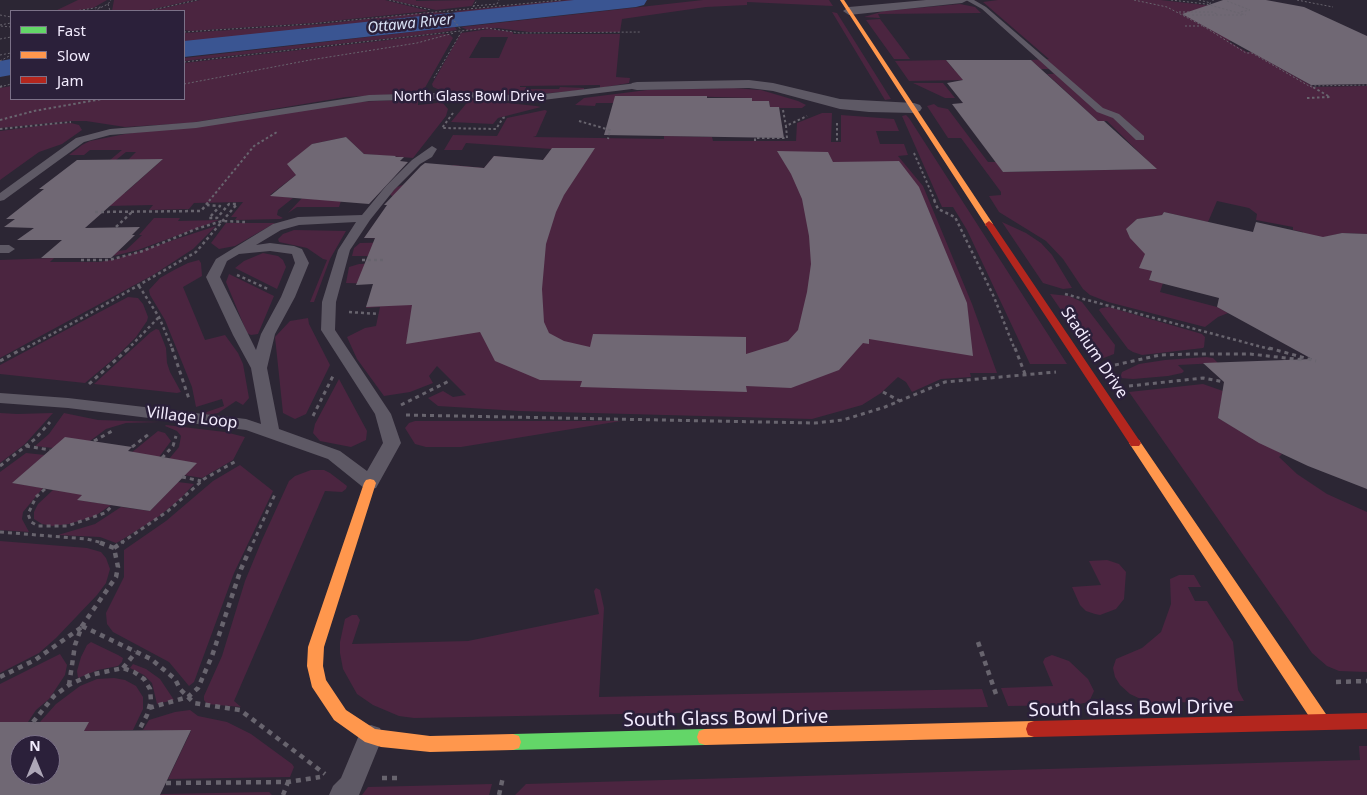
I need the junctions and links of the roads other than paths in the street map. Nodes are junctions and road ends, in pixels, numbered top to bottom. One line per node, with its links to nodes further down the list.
1 (842, 0): 4 (street, Stadium Drive)
2 (962, 0): 4 (street)
3 (969, 0): 7 (lane)
4 (849, 11): 6 (street, Stadium Drive)
5 (637, 86): 6 (street, North Glass Bowl Drive); 9 (lane, North Glass Bowl Drive)
6 (914, 108): 17 (street, Stadium Drive)
7 (1140, 138)
8 (432, 149): 10 (lane)
9 (0, 198)
10 (365, 218): 11 (lane); 15 (lane)
11 (236, 251): 12 (lane); 12 (lane)
12 (259, 368): 14 (lane)
13 (0, 398): 14 (lane, Village Loop)
14 (271, 432): 15 (lane, Village Loop)
15 (370, 483): 18 (street, South Glass Bowl Drive)
16 (1367, 721): 17 (street, South Glass Bowl Drive)
17 (1322, 722): 18 (street, South Glass Bowl Drive)
18 (371, 736): 19 (lane)
19 (334, 783)

